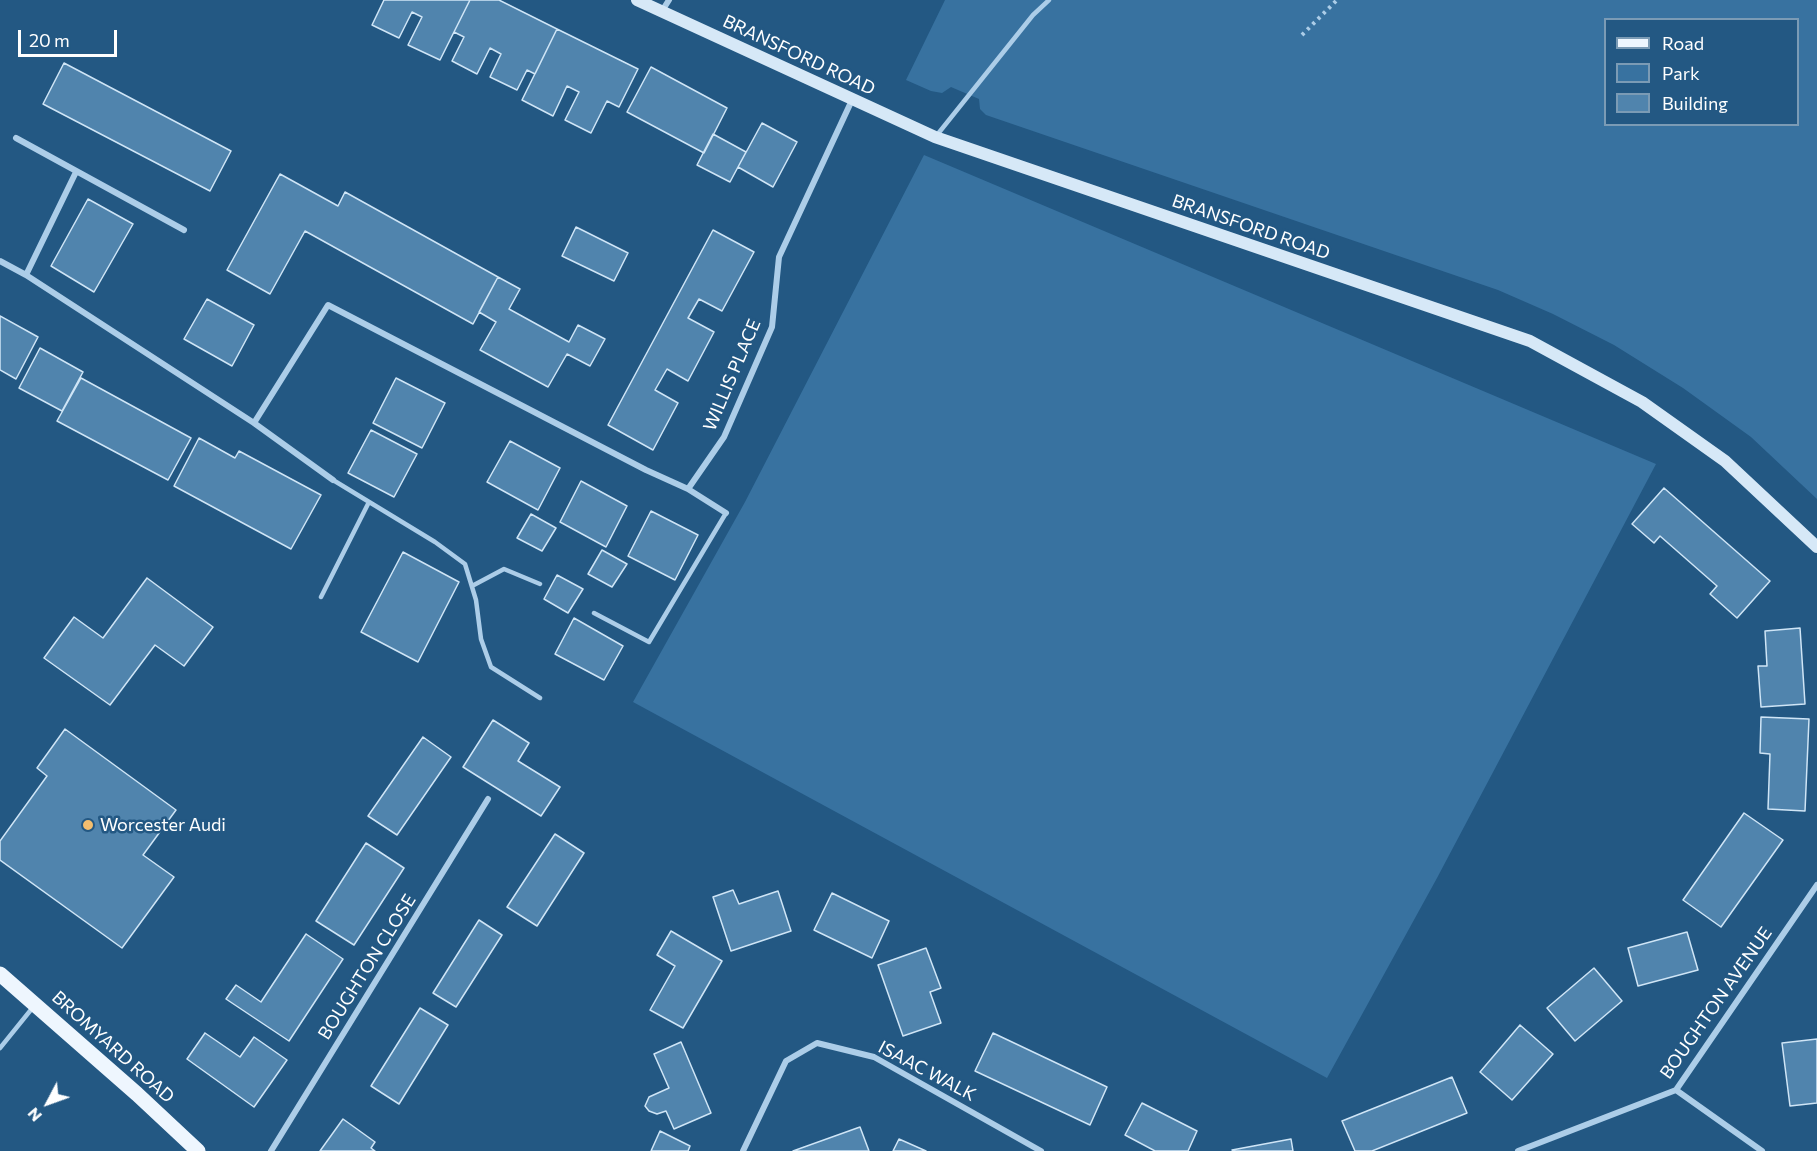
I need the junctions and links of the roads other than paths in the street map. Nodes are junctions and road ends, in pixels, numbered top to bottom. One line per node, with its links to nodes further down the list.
1 (637, 0): 4 (main road, BRANSFORD ROAD)
2 (669, 0): 4 (street)
3 (1049, 0): 6 (lane)
4 (662, 12): 5 (main road, BRANSFORD ROAD)
5 (852, 100): 6 (main road, BRANSFORD ROAD); 14 (street, WILLIS PLACE)
6 (935, 137): 17 (main road, BRANSFORD ROAD)
7 (16, 138): 8 (street)
8 (76, 172): 9 (street); 11 (street)
9 (183, 230)
10 (0, 261): 11 (street)
11 (26, 275): 12 (street)
12 (254, 423): 13 (street); 14 (street)
13 (333, 480): 15 (lane)
14 (688, 489): 16 (street)
15 (369, 502): 19 (lane); 20 (lane)
16 (726, 513): 21 (lane)
17 (1817, 547)
18 (540, 584): 19 (lane)
19 (472, 586): 22 (lane)
20 (321, 597)
21 (594, 613)
22 (540, 698)
23 (488, 799): 30 (street, BOUGHTON CLOSE)
24 (1817, 885): 28 (street, BOUGHTON AVENUE)
25 (0, 974): 26 (main road, BROMYARD ROAD)
26 (36, 1004): 27 (lane); 29 (main road, BROMYARD ROAD)
27 (0, 1048)
28 (1676, 1090): 33 (street, BOUGHTON AVENUE); 34 (street)
29 (198, 1151)
30 (271, 1151)
31 (743, 1151): 32 (street, ISAAC WALK)
32 (1041, 1151)
33 (1518, 1151)
34 (1762, 1151)

